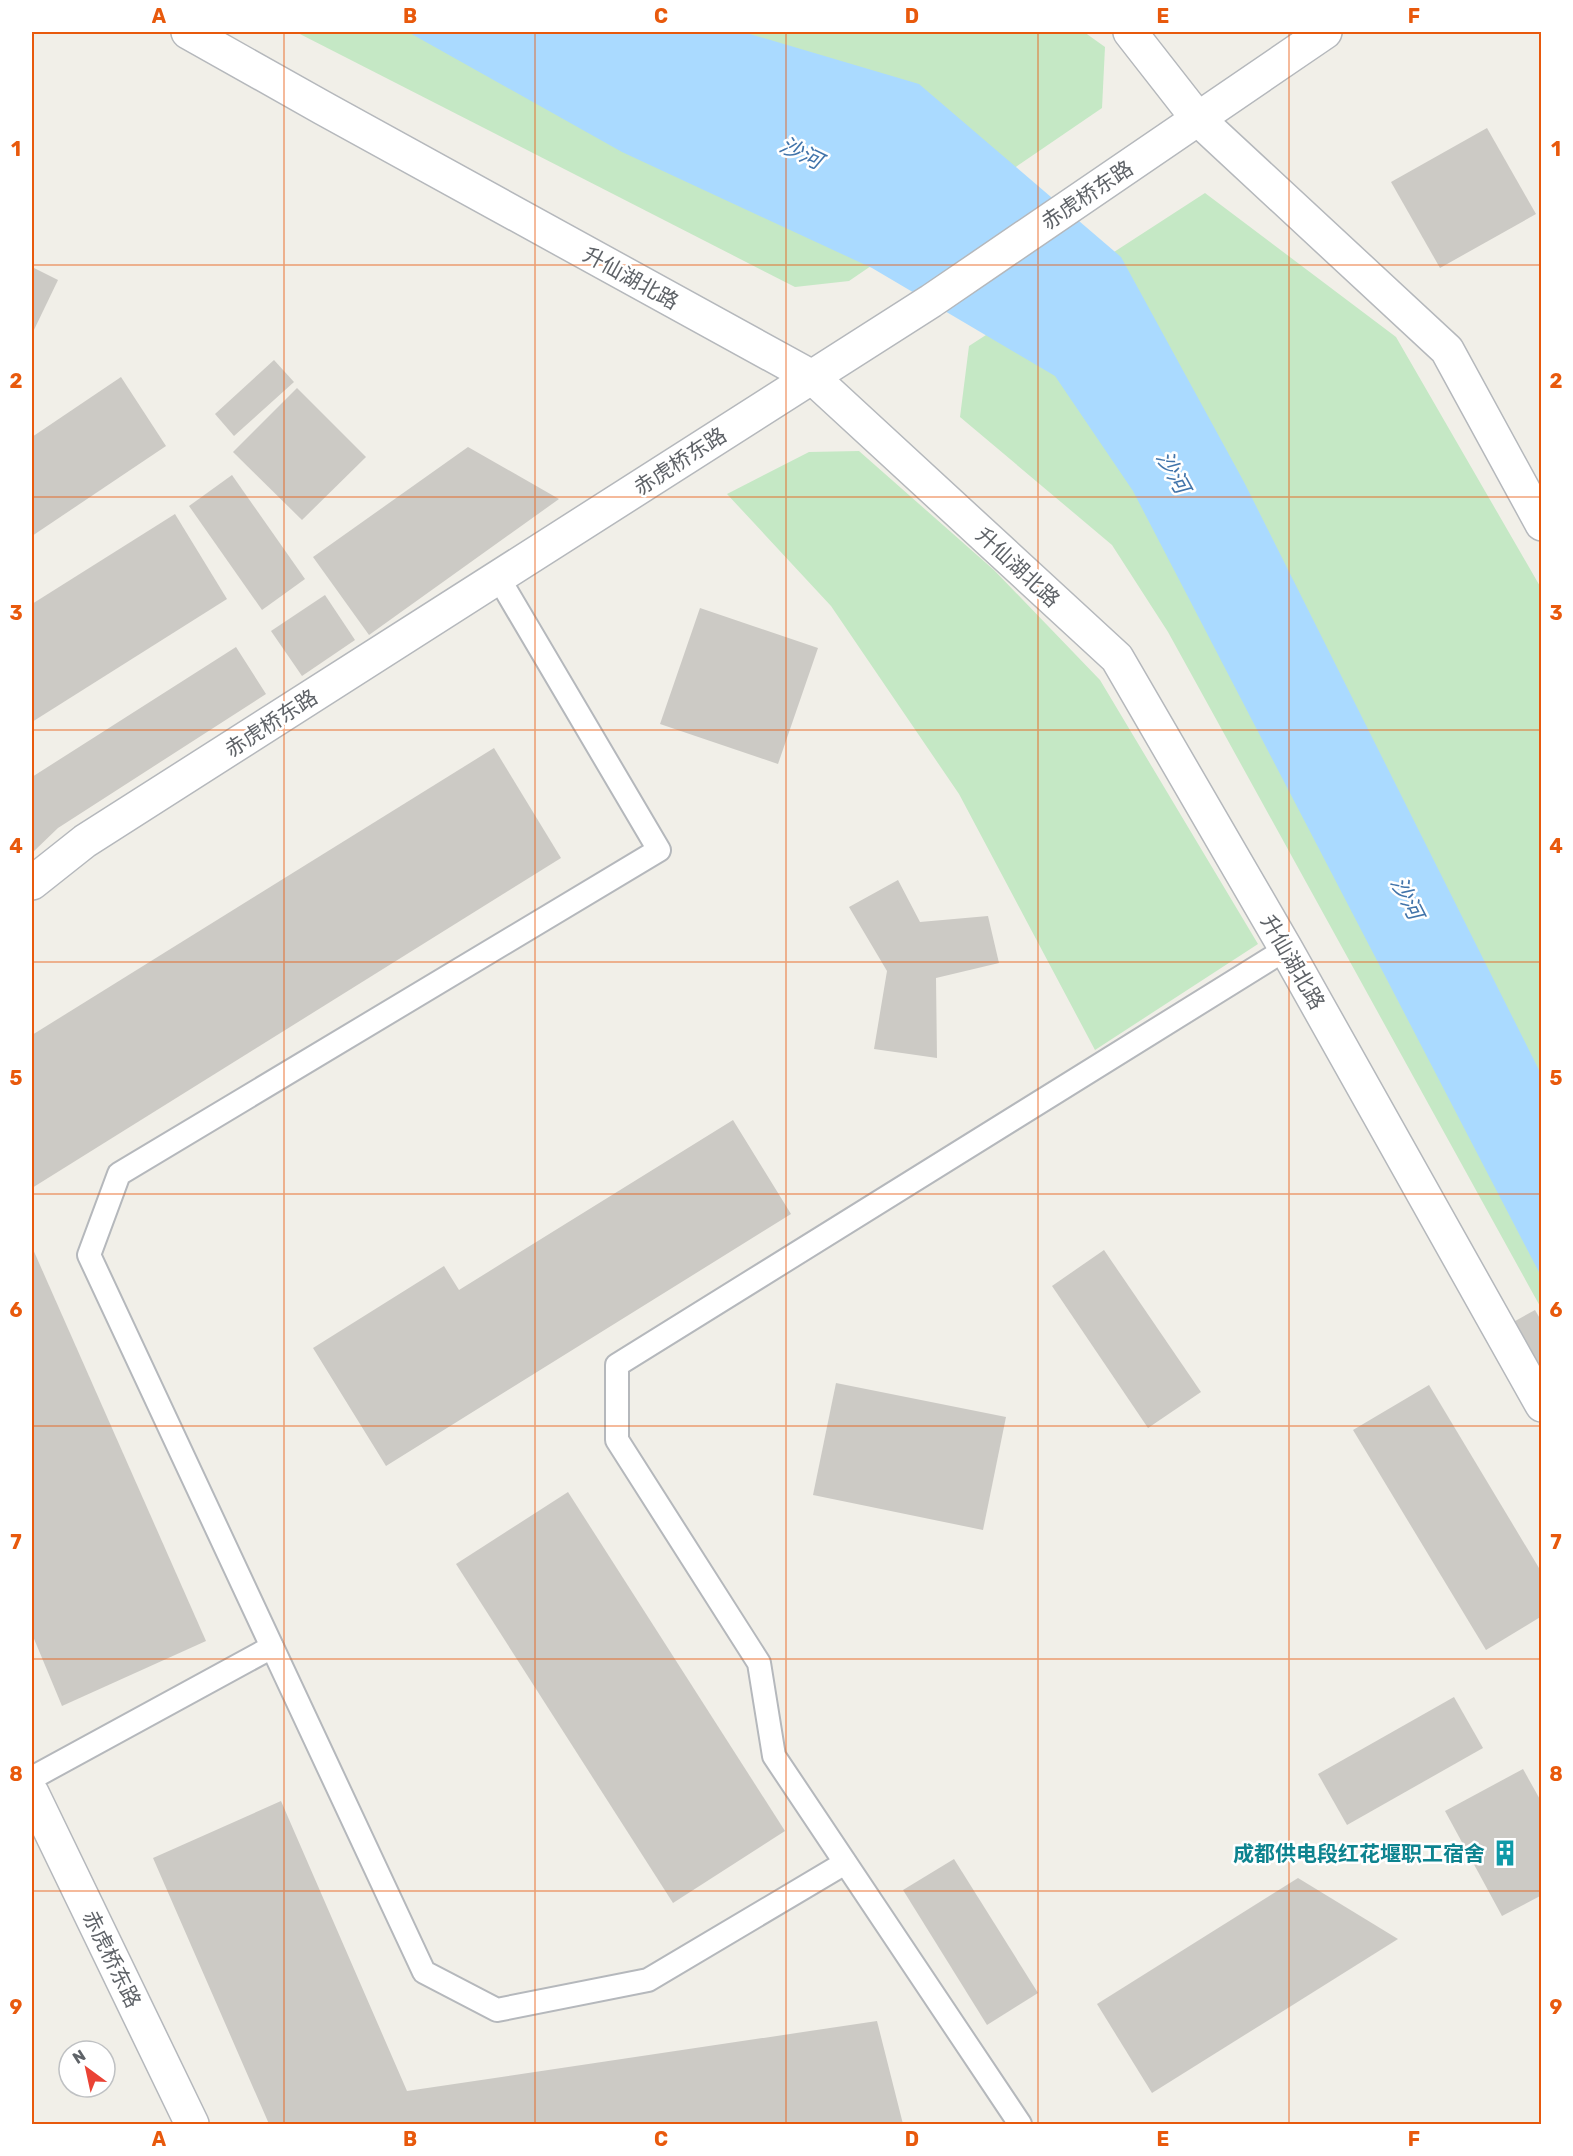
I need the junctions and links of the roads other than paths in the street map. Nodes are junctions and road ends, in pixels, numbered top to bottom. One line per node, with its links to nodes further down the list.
1 (188, 32): 5 (street, 升仙湖北路)
2 (1130, 32): 4 (street)
3 (1325, 32): 4 (street, 赤虎桥东路)
4 (1198, 119): 5 (street, 赤虎桥东路); 6 (street)
5 (812, 377): 7 (street, 赤虎桥东路); 9 (street, 升仙湖北路)
6 (1542, 524)
7 (498, 577): 8 (street, 赤虎桥东路); 11 (lane)
8 (32, 884)
9 (1286, 949): 10 (street, 升仙湖北路); 14 (lane)
10 (1542, 1405)
11 (272, 1647): 12 (lane); 14 (lane)
12 (32, 1778)
13 (32, 1793): 15 (street, 赤虎桥东路)
14 (845, 1863): 16 (lane)
15 (192, 2124)
16 (1020, 2124)

